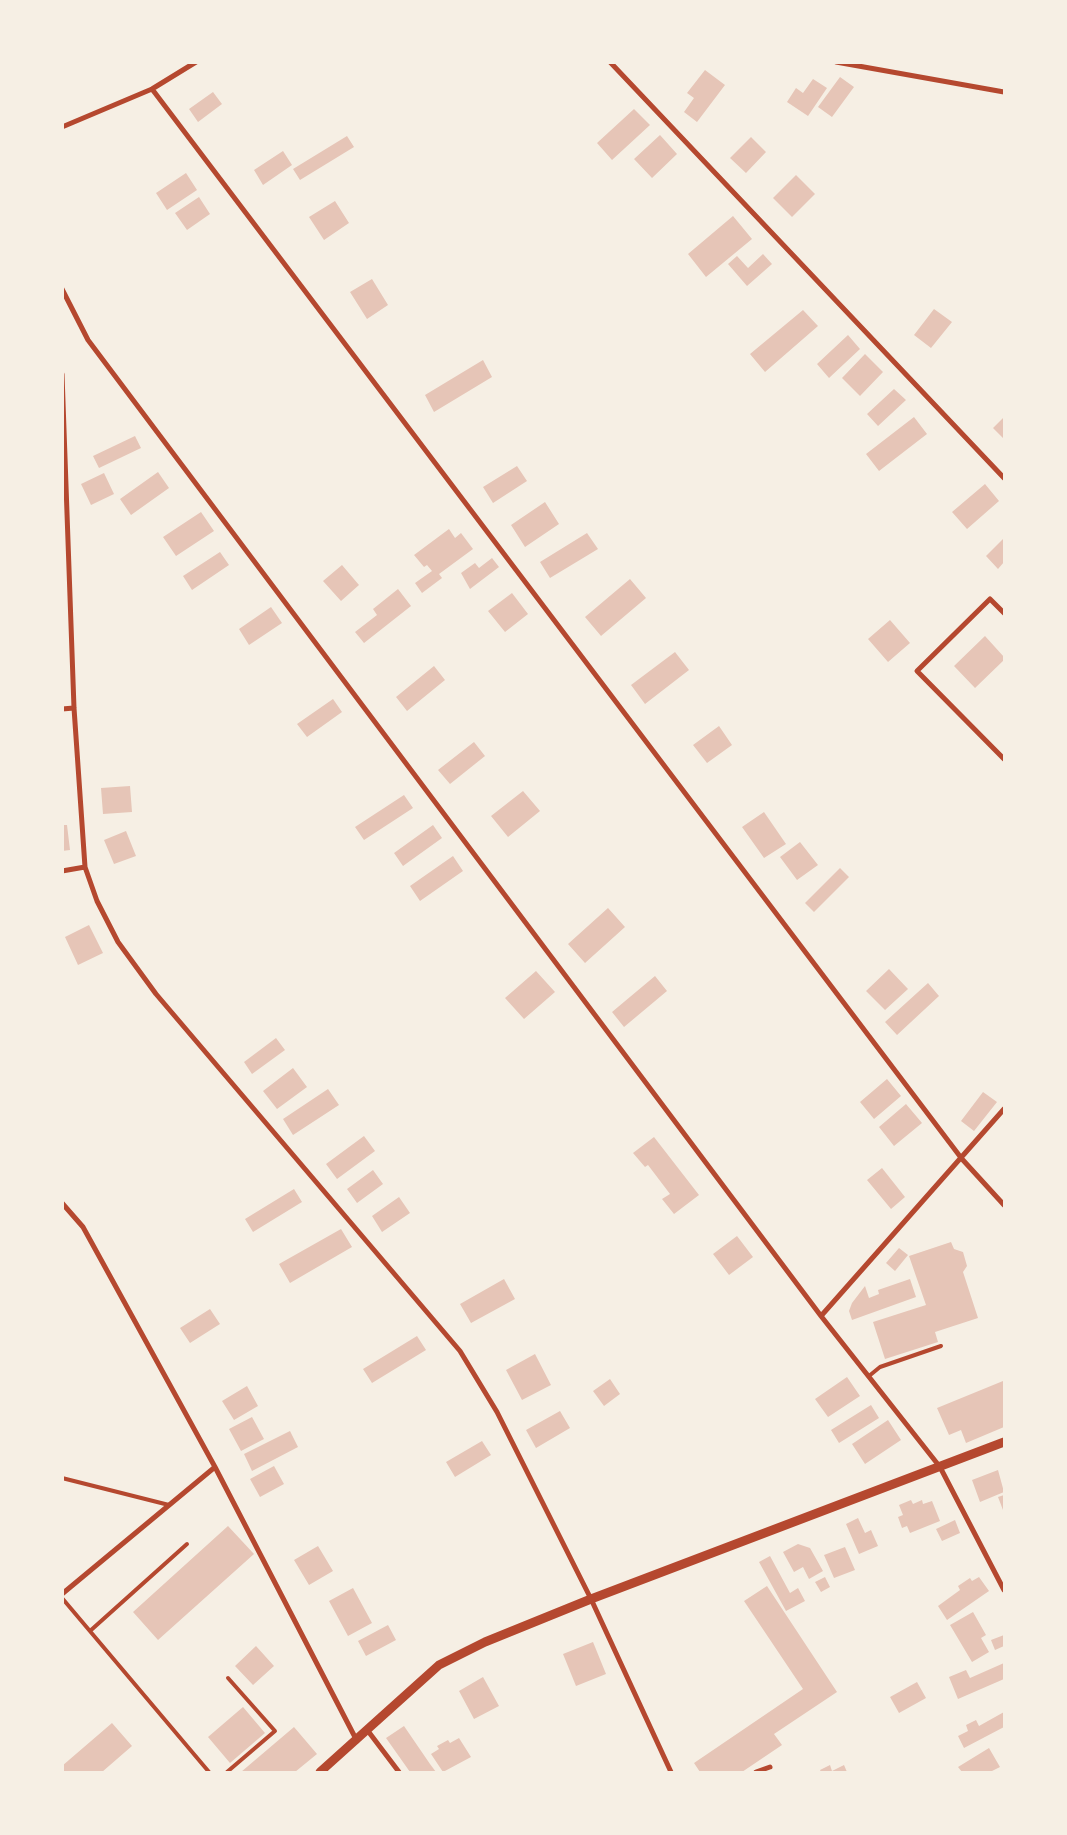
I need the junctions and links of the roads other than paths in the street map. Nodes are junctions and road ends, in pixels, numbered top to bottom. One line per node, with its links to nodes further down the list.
1 (196, 62): 4 (street)
2 (610, 62): 9 (street)
3 (836, 62): 5 (street)
4 (152, 89): 6 (street); 17 (street)
5 (1004, 92)
6 (62, 127)
7 (62, 289): 20 (street)
8 (62, 374): 11 (street)
9 (1004, 478)
10 (1004, 613): 13 (street)
11 (74, 708): 12 (street); 14 (street)
12 (62, 709)
13 (1004, 759)
14 (85, 867): 15 (street); 32 (street)
15 (62, 871)
16 (1004, 1109): 17 (street)
17 (962, 1159): 19 (street); 20 (street)
18 (62, 1203): 24 (street)
19 (1004, 1205)
20 (821, 1316): 22 (street)
21 (941, 1346): 22 (lane)
22 (869, 1376): 25 (street)
23 (1004, 1442): 25 (street)
24 (215, 1466): 27 (street); 36 (street)
25 (940, 1467): 29 (street); 32 (street)
26 (62, 1478): 27 (lane)
27 (169, 1505): 30 (street)
28 (187, 1544): 33 (lane)
29 (1004, 1590)
30 (62, 1594)
31 (62, 1598): 33 (lane)
32 (591, 1599): 35 (street); 42 (street)
33 (90, 1631): 38 (lane)
34 (228, 1678): 39 (lane)
35 (368, 1732): 36 (street); 41 (street)
36 (357, 1741): 40 (street)
37 (770, 1767): 43 (street)
38 (208, 1772)
39 (227, 1772)
40 (320, 1772)
41 (399, 1772)
42 (671, 1772)
43 (756, 1772)

